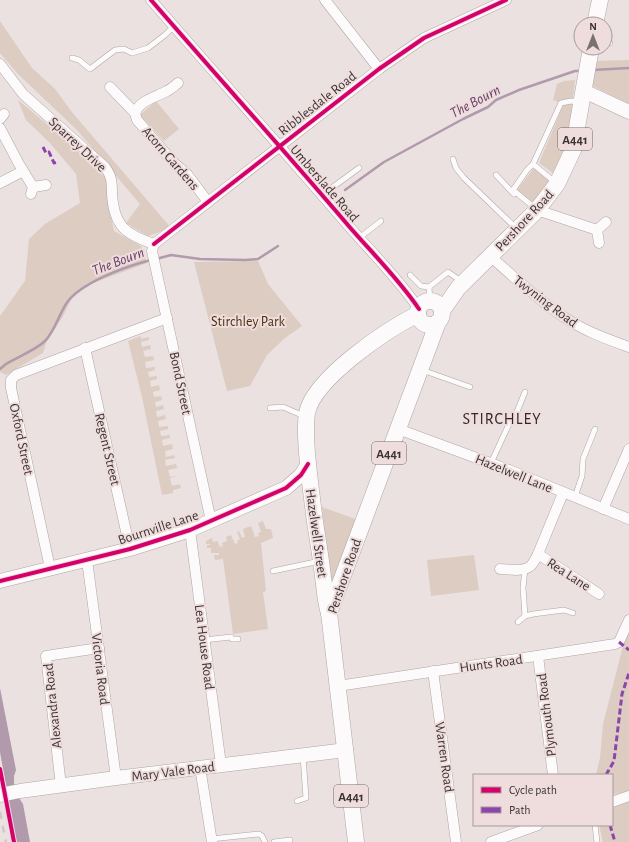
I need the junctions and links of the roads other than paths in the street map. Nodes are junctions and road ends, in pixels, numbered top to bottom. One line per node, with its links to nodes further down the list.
1 (151, 0): 6 (street, Umberslade Road)
2 (324, 0): 10 (street)
3 (506, 0): 10 (street, Ribblesdale Road)
4 (600, 0): 5 (main road)
5 (597, 16)
6 (174, 26): 7 (lane); 17 (street, Umberslade Road)
7 (72, 58)
8 (589, 61): 13 (main road, Pershore Road / A441)
9 (0, 64): 35 (street, Sparrey Drive)
10 (379, 69): 17 (street, Ribblesdale Road)
11 (178, 83): 15 (street, Acorn Gardens)
12 (110, 87): 15 (street, Acorn Gardens)
13 (583, 97): 14 (street); 19 (lane); 24 (main road, Pershore Road / A441)
14 (629, 112)
15 (135, 113): 27 (street, Acorn Gardens)
16 (0, 128): 21 (street)
17 (279, 146): 26 (street, Umberslade Road); 27 (street, Ribblesdale Road)
18 (453, 159): 31 (lane)
19 (533, 164): 24 (lane); 28 (lane)
20 (359, 168): 26 (lane)
21 (23, 171): 23 (street); 25 (street)
22 (496, 175): 28 (lane)
23 (0, 184)
24 (557, 184): 28 (main road, Pershore Road / A441)
25 (46, 185)
26 (322, 195): 33 (street, Umberslade Road)
27 (208, 202): 35 (street, Ribblesdale Road)
28 (535, 212): 31 (main road, Pershore Road / A441); 32 (street)
29 (381, 221): 33 (lane)
30 (606, 222): 32 (street)
31 (517, 229): 36 (main road, Pershore Road / A441)
32 (597, 230): 34 (street)
33 (359, 238): 38 (street, Umberslade Road)
34 (599, 244)
35 (153, 247): 39 (street, Bond Street)
36 (490, 256): 38 (main road, Pershore Road / A441); 40 (street, Twyning Road)
37 (410, 275): 38 (lane)
38 (429, 306): 42 (main road, Pershore Road / A441); 46 (main road, Hazelwell Street / A441)
39 (167, 318): 41 (street, Oxford Street); 58 (street, Bond Street)
40 (629, 347)
41 (86, 348): 60 (street, Regent Street); 64 (street, Oxford Street)
42 (420, 370): 43 (lane); 47 (main road, Pershore Road / A441)
43 (470, 387)
44 (524, 392): 50 (lane)
45 (270, 408): 46 (lane)
46 (307, 417): 51 (main road, Hazelwell Street / A441)
47 (398, 430): 50 (street, Hazelwell Lane); 70 (main road, Pershore Road / A441)
48 (595, 430): 55 (lane)
49 (629, 449): 56 (street)
50 (491, 463): 54 (street, Hazelwell Lane)
51 (308, 464): 52 (main road, Hazelwell Street / A441); 53 (street, Bournville Lane)
52 (310, 487): 53 (street, Bournville Lane); 63 (main road, Hazelwell Street / A441)
53 (286, 488): 58 (street, Bournville Lane)
54 (563, 493): 55 (street, Hazelwell Lane); 61 (street)
55 (575, 498): 56 (street, Hazelwell Lane)
56 (603, 509): 57 (street, Hazelwell Lane)
57 (629, 519)
58 (211, 521): 59 (street, Bournville Lane)
59 (190, 530): 60 (street, Bournville Lane); 78 (street, Lea House Road)
60 (130, 549): 62 (street, Bournville Lane)
61 (538, 554): 66 (street); 71 (street, Rea Lane)
62 (87, 560): 64 (street, Bournville Lane); 79 (street, Victoria Road)
63 (321, 561): 67 (lane); 68 (main road, Hazelwell Street / A441)
64 (50, 568): 69 (street, Bournville Lane)
65 (500, 568): 66 (street)
66 (525, 568): 74 (lane)
67 (273, 571)
68 (323, 579): 70 (main road); 72 (main road, Hazelwell Street / A441)
69 (0, 581)
70 (339, 583): 72 (main road, Pershore Road / A441)
71 (599, 594)
72 (329, 613): 82 (main road, Pershore Road / A441)
73 (573, 613): 74 (lane)
74 (525, 616): 76 (lane)
75 (629, 620): 80 (street, Hunts Road)
76 (518, 622)
77 (238, 639): 78 (lane)
78 (204, 640): 85 (street, Lea House Road)
79 (98, 648): 88 (street, Victoria Road); 89 (street, Alexandra Road)
80 (538, 656): 81 (street, Hunts Road); 87 (street, Plymouth Road)
81 (433, 671): 82 (street, Hunts Road); 101 (street, Warren Road)
82 (338, 686): 83 (main road, Pershore Road / A441)
83 (346, 750): 84 (street, Mary Vale Road); 100 (main road, Pershore Road / A441)
84 (303, 755): 85 (street, Mary Vale Road); 92 (lane)
85 (220, 765): 86 (street, Mary Vale Road)
86 (200, 767): 88 (street, Mary Vale Road); 97 (street)
87 (553, 774)
88 (116, 778): 89 (street, Mary Vale Road)
89 (61, 786): 90 (street, Mary Vale Road)
90 (0, 795)
91 (629, 796): 93 (street)
92 (297, 801)
93 (613, 802)
94 (535, 826): 102 (street)
95 (595, 826): 103 (lane)
96 (290, 840): 99 (lane)
97 (211, 841): 98 (lane)
98 (265, 842)
99 (274, 842)
100 (356, 842)
101 (456, 842)
102 (491, 842)
103 (597, 842)

